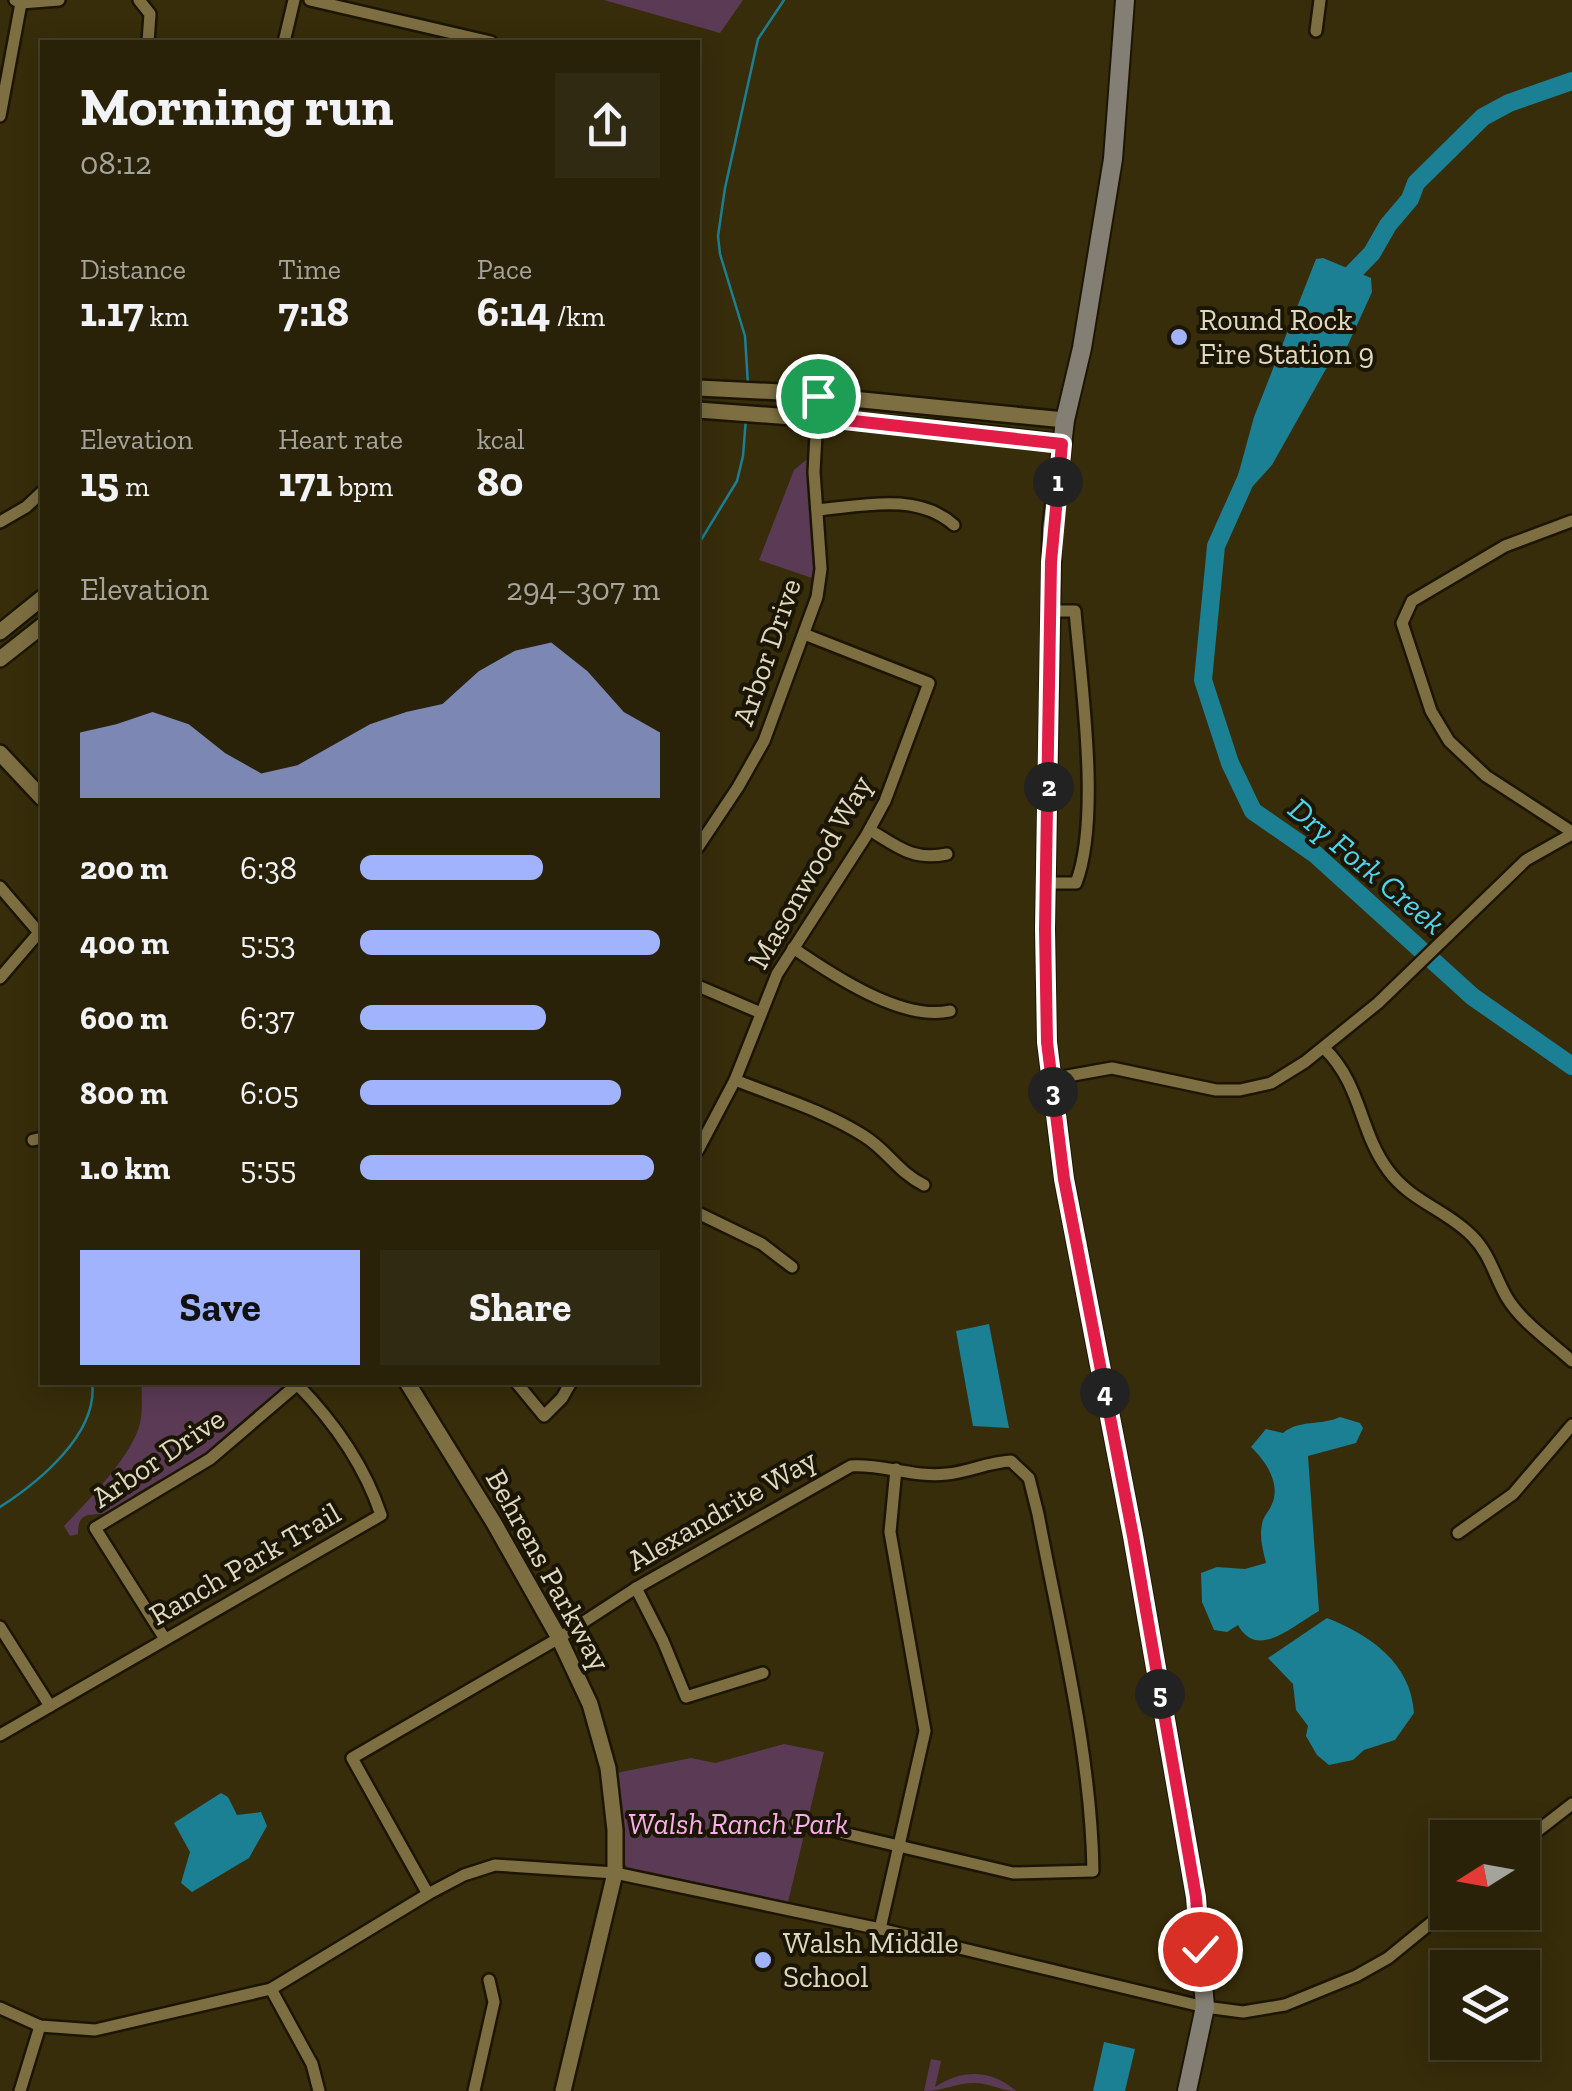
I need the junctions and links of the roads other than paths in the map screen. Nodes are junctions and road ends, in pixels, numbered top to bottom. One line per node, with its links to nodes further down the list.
1 (59, 0): 7 (street)
2 (140, 0): 9 (street)
3 (294, 0): 10 (street)
4 (310, 0): 11 (street)
5 (1124, 0): 17 (main road)
6 (1320, 0): 8 (street)
7 (18, 1): 12 (street)
8 (1316, 31)
9 (148, 40)
10 (284, 40)
11 (482, 40)
12 (0, 116)
13 (703, 388): 14 (street)
14 (818, 396): 16 (street, Arbor Drive); 17 (street)
15 (705, 410): 16 (street)
16 (817, 417): 18 (street); 20 (street, Arbor Drive)
17 (1065, 420): 18 (main road)
18 (1062, 444): 25 (main road)
19 (40, 494): 22 (street)
20 (817, 510): 23 (street); 28 (street, Arbor Drive)
21 (1572, 520): 33 (street)
22 (0, 522)
23 (954, 525)
24 (40, 600): 27 (street)
25 (1050, 612): 36 (main road); 36 (street)
26 (40, 628): 29 (street)
27 (0, 632)
28 (804, 634): 32 (street, Masonwood Way); 34 (street, Arbor Drive)
29 (0, 659)
30 (0, 753): 31 (street)
31 (40, 796)
32 (870, 830): 35 (street); 40 (street, Masonwood Way)
33 (1572, 833): 45 (street)
34 (700, 844)
35 (947, 854)
36 (1048, 883): 46 (main road)
37 (0, 888): 38 (street)
38 (40, 931)
39 (40, 933): 41 (street)
40 (793, 948): 43 (street); 44 (street, Masonwood Way)
41 (0, 978)
42 (700, 987): 44 (street)
43 (950, 1011)
44 (761, 1012): 47 (street, Masonwood Way)
45 (1324, 1048): 46 (street); 52 (street)
46 (1052, 1079): 78 (main road)
47 (735, 1080): 48 (street, Masonwood Way); 49 (street)
48 (700, 1146)
49 (924, 1185)
50 (700, 1214): 51 (street)
51 (792, 1267)
52 (1572, 1361)
53 (297, 1385): 64 (street, Arbor Drive)
54 (299, 1385): 64 (street, Ranch Park Trail)
55 (409, 1385): 63 (street, Behrens Parkway)
56 (518, 1385): 57 (street)
57 (569, 1385)
58 (1572, 1425): 60 (street)
59 (896, 1469): 61 (street, Alexandrite Way); 71 (street); 71 (street, Alexandrite Way)
60 (1458, 1532)
61 (636, 1588): 63 (street, Alexandrite Way); 65 (street)
62 (0, 1627): 66 (street)
63 (559, 1638): 72 (street, Behrens Parkway); 73 (street, Alexandrite Way)
64 (165, 1639): 66 (street, Ranch Park Trail)
65 (763, 1673)
66 (50, 1706): 67 (street, Ranch Park Trail)
67 (0, 1735)
68 (1572, 1804): 70 (street)
69 (798, 1822): 71 (street, Alexandrite Way)
70 (1540, 1828)
71 (899, 1846): 75 (street)
72 (614, 1873): 73 (street); 75 (street); 84 (street, Behrens Parkway)
73 (428, 1894): 77 (street)
74 (1430, 1925): 78 (street)
75 (880, 1929): 78 (street)
76 (490, 1980): 83 (street)
77 (272, 1989): 80 (street); 82 (street)
78 (1205, 2007): 85 (main road)
79 (0, 2008): 80 (street)
80 (40, 2026): 81 (street)
81 (20, 2091)
82 (319, 2091)
83 (474, 2091)
84 (563, 2091)
85 (1187, 2091)

